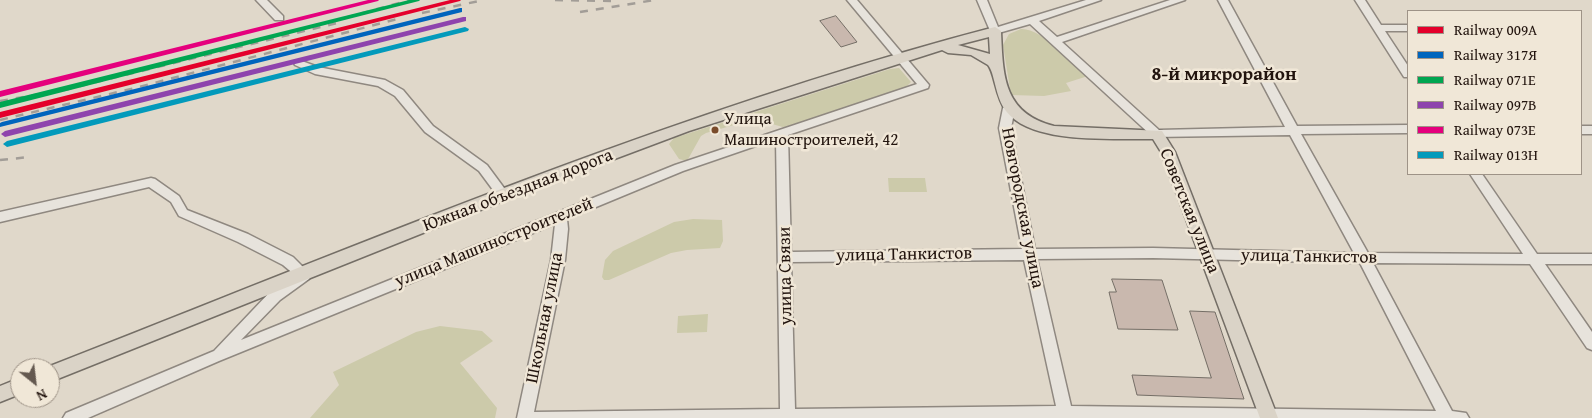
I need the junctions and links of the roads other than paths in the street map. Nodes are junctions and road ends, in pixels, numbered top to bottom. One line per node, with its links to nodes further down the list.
1 (278, 0): 8 (street)
2 (852, 0): 16 (street)
3 (982, 0): 13 (street, Новгородская улица)
4 (1096, 0): 10 (street)
5 (1180, 0): 14 (street)
6 (1223, 0): 22 (street)
7 (1360, 0): 11 (street)
8 (264, 2): 9 (street)
9 (279, 18)
10 (1032, 20): 13 (street); 14 (street, Советская улица)
11 (1377, 28): 12 (street); 19 (street)
12 (1407, 28)
13 (995, 31): 15 (main road, Южная объездная дорога); 18 (main road, Новгородская улица)
14 (1055, 41): 24 (street, Советская улица)
15 (934, 49): 16 (main road, Южная объездная дорога); 18 (main road)
16 (901, 57): 23 (street, улица Машиностроителей); 26 (main road, Южная объездная дорога)
17 (299, 62): 26 (street)
18 (998, 67): 20 (main road, Новгородская улица)
19 (1407, 73)
20 (1009, 108): 24 (main road); 29 (street, Новгородская улица)
21 (1407, 129): 22 (street)
22 (1292, 130): 24 (street); 32 (street)
23 (782, 134): 28 (street, улица Машиностроителей); 31 (street, улица Связи)
24 (1157, 134): 30 (main road, Советская улица)
25 (1477, 175): 33 (street)
26 (503, 195): 35 (main road, Южная объездная дорога)
27 (0, 217): 35 (street)
28 (561, 217): 37 (street, улица Машиностроителей); 43 (street, Школьная улица)
29 (1029, 254): 30 (street, улица Танкистов); 31 (street, улица Танкистов); 40 (street, Новгородская улица)
30 (1207, 254): 32 (street, улица Танкистов); 41 (main road, Советская улица)
31 (786, 257): 39 (street, улица Связи)
32 (1364, 258): 33 (street, улица Танкистов); 45 (street)
33 (1535, 259): 34 (street, улица Танкистов); 36 (street)
34 (1592, 259)
35 (304, 276): 37 (street); 38 (main road, Южная объездная дорога)
36 (1592, 344)
37 (214, 357): 42 (street, улица Машиностроителей)
38 (60, 370)
39 (788, 416): 40 (street); 44 (street)
40 (1066, 416): 41 (street)
41 (1269, 416): 45 (street)
42 (71, 418)
43 (525, 418)
44 (536, 418)
45 (1448, 418): 46 (street)
46 (1461, 418)

